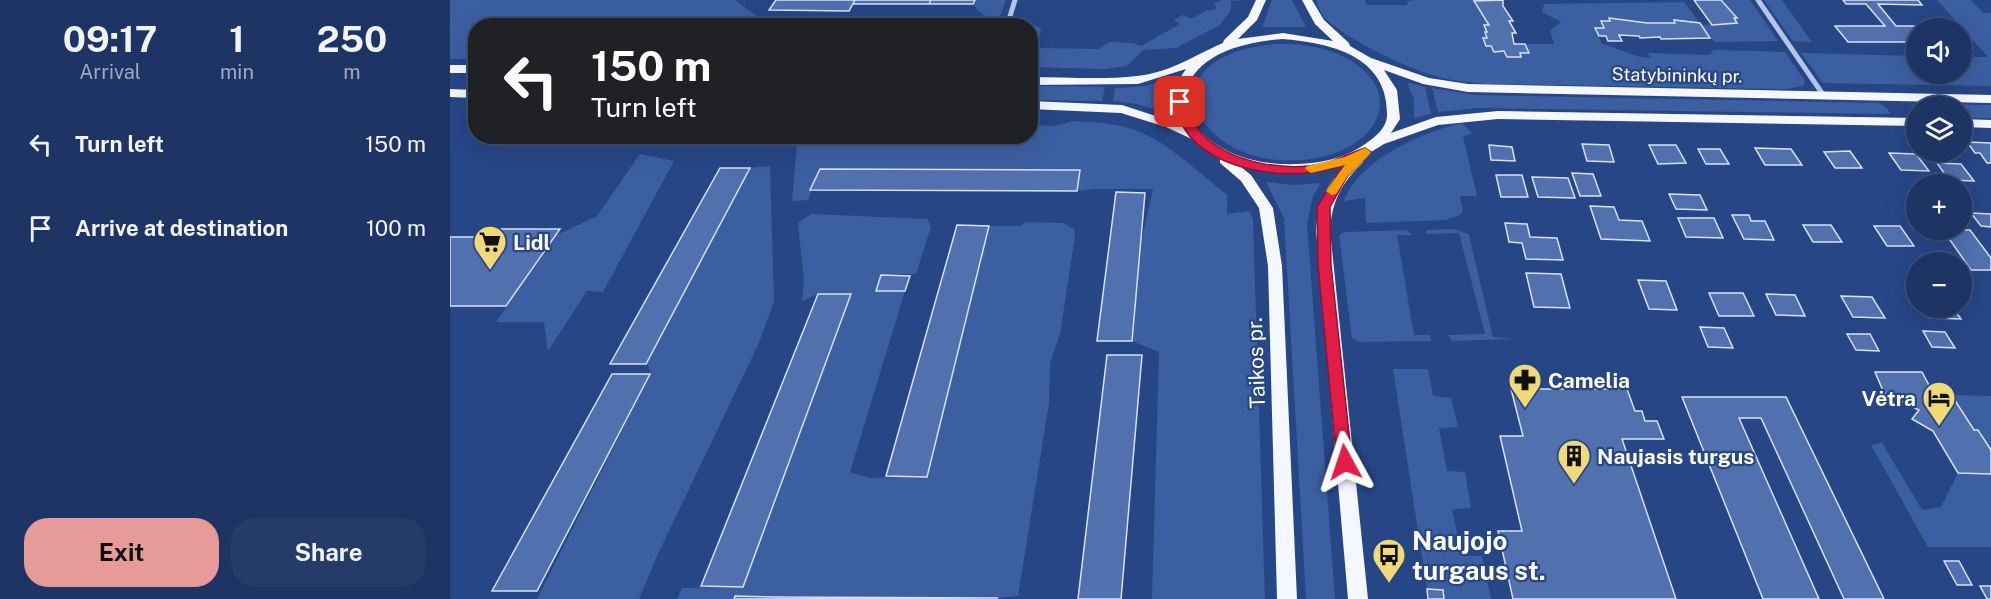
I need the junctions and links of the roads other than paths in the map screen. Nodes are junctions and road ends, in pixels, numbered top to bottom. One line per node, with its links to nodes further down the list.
1 (1015, 0): 5 (street)
2 (1260, 0): 6 (main road)
3 (1307, 0): 7 (main road)
4 (1758, 0): 15 (street)
5 (1009, 18)
6 (1216, 50): 7 (main road); 8 (main road)
7 (1352, 51): 9 (main road)
8 (1204, 58): 12 (main road); 24 (main road)
9 (1366, 60): 15 (main road, Statybininkų pr.); 23 (main road)
10 (450, 69): 11 (main road)
11 (468, 69)
12 (1038, 81)
13 (450, 93): 14 (main road)
14 (468, 94)
15 (1824, 96): 16 (main road, Statybininkų pr.)
16 (1892, 98): 17 (main road, Statybininkų pr.); 19 (main road)
17 (1991, 99)
18 (1038, 105): 24 (main road)
19 (1906, 118)
20 (1906, 122): 23 (main road)
21 (1972, 123): 22 (main road)
22 (1991, 124)
23 (1378, 142): 25 (main road)
24 (1205, 144): 25 (main road); 26 (main road, Taikos pr.)
25 (1365, 152): 27 (main road)
26 (1287, 599)
27 (1358, 599)

